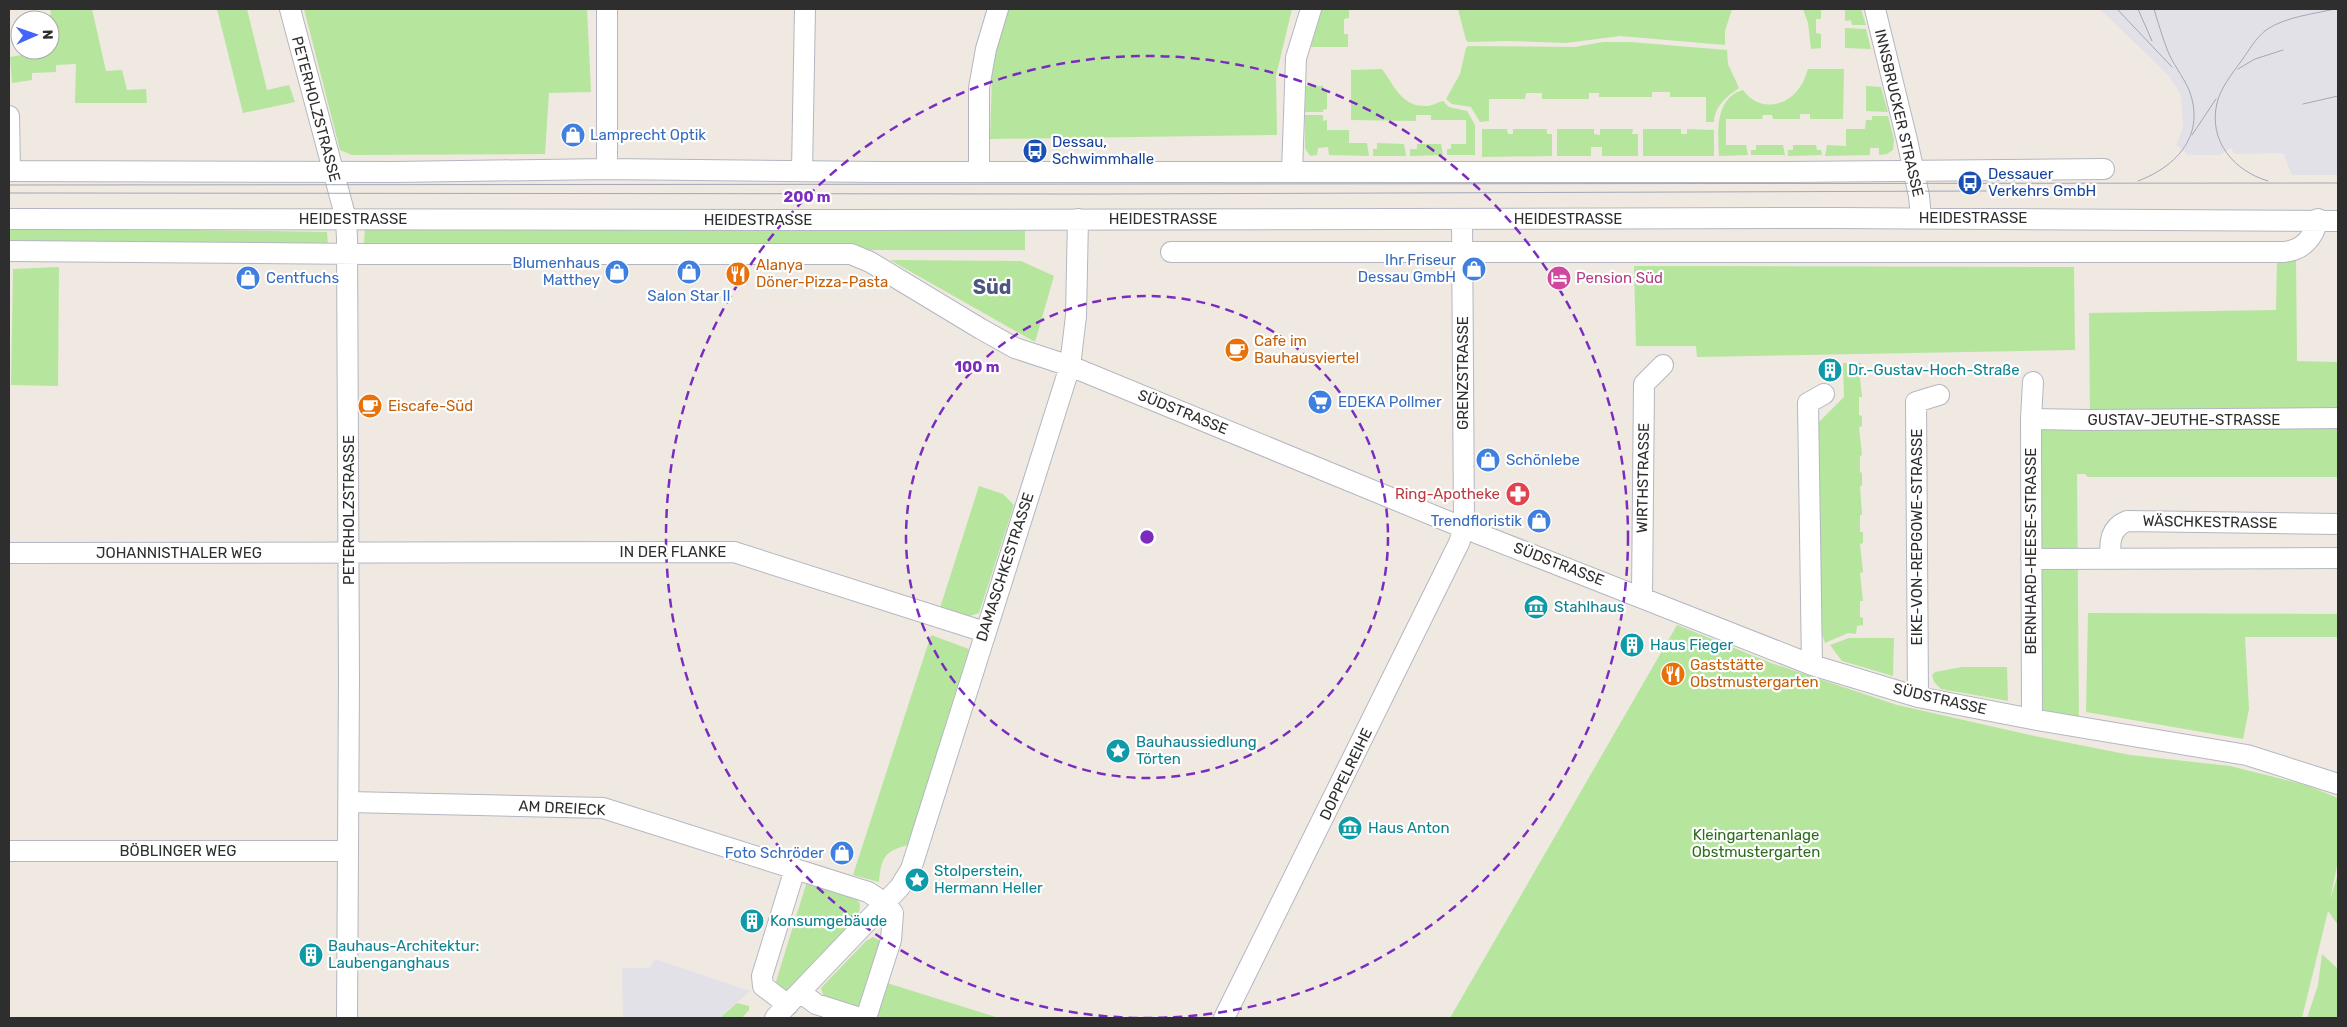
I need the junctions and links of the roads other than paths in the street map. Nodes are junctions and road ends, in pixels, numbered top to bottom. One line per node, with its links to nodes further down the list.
1 (290, 9): 10 (street, PETERHOLZSTRASSE)
2 (607, 9): 8 (street)
3 (805, 9): 12 (street)
4 (998, 9): 13 (street)
5 (1311, 9): 14 (street)
6 (1875, 9): 15 (street, INNSBRUCKER STRASSE)
7 (9, 116): 11 (street)
8 (607, 169): 10 (street); 12 (street)
9 (2104, 169): 15 (street)
10 (332, 170): 11 (street); 18 (street, PETERHOLZSTRASSE)
11 (10, 171)
12 (802, 171): 13 (street)
13 (979, 172): 14 (street)
14 (1292, 172): 15 (street)
15 (1914, 172): 16 (street, INNSBRUCKER STRASSE)
16 (1921, 218): 20 (street, HEIDESTRASSE); 21 (street, HEIDESTRASSE)
17 (9, 219): 18 (street, HEIDESTRASSE)
18 (346, 219): 19 (street, HEIDESTRASSE); 26 (street, PETERHOLZSTRASSE)
19 (1078, 219): 20 (street, HEIDESTRASSE); 28 (street, DAMASCHKESTRASSE)
20 (1462, 219): 25 (street, GRENZSTRASSE)
21 (2318, 219): 22 (street, HEIDESTRASSE); 25 (street)
22 (2338, 221)
23 (9, 251): 26 (street)
24 (1171, 252): 25 (street)
25 (1462, 252): 35 (street, GRENZSTRASSE)
26 (348, 253): 28 (street, SÜDSTRASSE); 37 (street, PETERHOLZSTRASSE)
27 (1663, 365): 41 (street, WIRTHSTRASSE)
28 (1070, 366): 35 (street, SÜDSTRASSE); 42 (street, DAMASCHKESTRASSE)
29 (2033, 382): 33 (street, BERNHARD-HEESE-STRASSE)
30 (1824, 394): 43 (street)
31 (1939, 395): 44 (street, EIKE-VON-REPGOWE-STRASSE)
32 (2338, 418): 33 (street, GUSTAV-JEUTHE-STRASSE)
33 (2031, 419): 39 (street, BERNHARD-HEESE-STRASSE)
34 (2338, 524): 40 (street, WÄSCHKESTRASSE)
35 (1464, 528): 41 (street, SÜDSTRASSE); 56 (street, DOPPELREIHE)
36 (9, 552): 37 (street, JOHANNISTHALER WEG)
37 (349, 553): 42 (street, IN DER FLANKE); 47 (street, PETERHOLZSTRASSE)
38 (2338, 558): 40 (street)
39 (2031, 559): 40 (street); 45 (street, BERNHARD-HEESE-STRASSE)
40 (2111, 559)
41 (1642, 597): 43 (street, SÜDSTRASSE)
42 (985, 632): 51 (street, DAMASCHKESTRASSE)
43 (1812, 665): 44 (street, SÜDSTRASSE)
44 (1918, 696): 45 (street, SÜDSTRASSE)
45 (2032, 719): 46 (street, SÜDSTRASSE)
46 (2338, 784)
47 (349, 802): 49 (street, PETERHOLZSTRASSE); 50 (street, AM DREIECK)
48 (9, 851): 49 (street, BÖBLINGER WEG)
49 (348, 851): 53 (street, PETERHOLZSTRASSE)
50 (795, 869): 51 (street, AM DREIECK); 52 (street)
51 (885, 903): 52 (street, DAMASCHKESTRASSE); 55 (street)
52 (787, 1005): 54 (street)
53 (347, 1018)
54 (860, 1018)
55 (866, 1018)
56 (1224, 1018)

